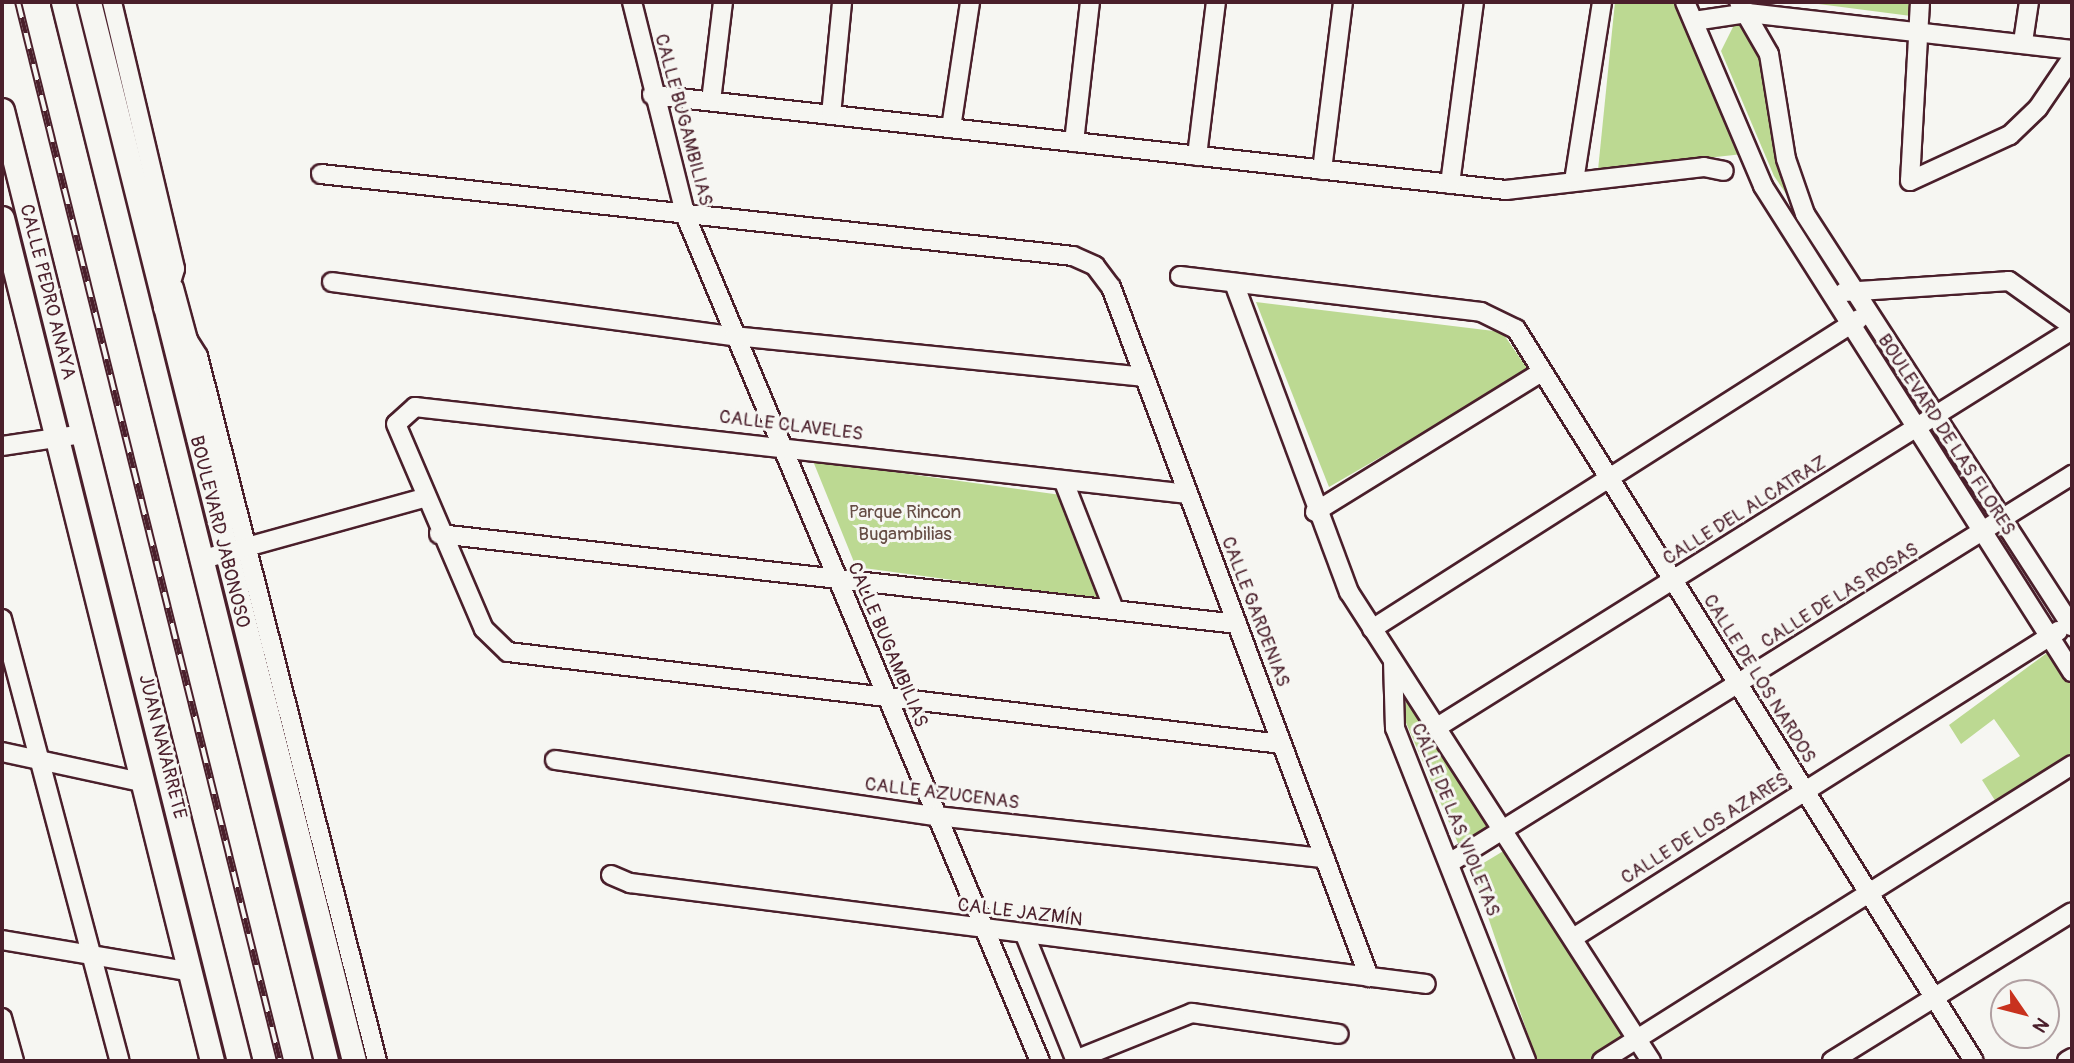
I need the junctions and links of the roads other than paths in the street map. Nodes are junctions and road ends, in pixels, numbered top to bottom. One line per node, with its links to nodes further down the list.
1 (63, 2): 66 (main road, BOULEVARD JABONOSO)
2 (632, 2): 21 (street, CALLE BUGAMBILIAS)
3 (723, 2): 22 (street)
4 (842, 2): 24 (street)
5 (970, 2): 25 (street)
6 (1090, 2): 26 (street)
7 (1216, 2): 27 (street)
8 (1343, 2): 28 (street)
9 (1474, 2): 32 (street)
10 (1602, 2): 31 (street)
11 (1685, 2): 16 (street, BOULEVARD DE LAS FLORES)
12 (1920, 2): 17 (street)
13 (2029, 2): 18 (street)
14 (99, 3): 48 (main road, BOULEVARD JABONOSO)
15 (1746, 5): 16 (street); 17 (street); 40 (street, BOULEVARD DE LAS FLORES)
16 (1694, 21): 41 (street, BOULEVARD DE LAS FLORES)
17 (1916, 27): 18 (street); 20 (street)
18 (2023, 42): 19 (street)
19 (2072, 50)
20 (2072, 58)
21 (652, 96): 22 (street); 33 (street, CALLE BUGAMBILIAS)
22 (702, 100): 24 (street)
23 (2, 110): 35 (main road, CALLE PEDRO ANAYA)
24 (831, 115): 25 (street)
25 (951, 128): 26 (street)
26 (1074, 142): 27 (street)
27 (1197, 156): 28 (street)
28 (1322, 170): 32 (street)
29 (1724, 172): 31 (street)
30 (321, 174): 33 (street)
31 (1574, 181): 32 (street)
32 (1450, 184)
33 (686, 217): 45 (street, CALLE BUGAMBILIAS); 47 (street, CALLE GARDENIAS)
34 (2, 218): 36 (main road, CALLE PEDRO ANAYA)
35 (35, 243): 36 (street); 51 (main road, CALLE PEDRO ANAYA)
36 (6, 251): 52 (main road, CALLE PEDRO ANAYA)
37 (1180, 276): 39 (street)
38 (332, 282): 45 (street)
39 (1234, 284): 46 (street, CALLE DE LOS NARDOS); 60 (street)
40 (1853, 287): 41 (street); 42 (street, BOULEVARD DE LAS FLORES); 44 (street)
41 (1834, 298): 43 (street, BOULEVARD DE LAS FLORES)
42 (1870, 312): 43 (street); 49 (street, BOULEVARD DE LAS FLORES)
43 (1850, 325): 50 (street, BOULEVARD DE LAS FLORES); 56 (street)
44 (2072, 328): 49 (street, CALLE DEL ALCATRAZ)
45 (734, 335): 47 (street); 53 (street, CALLE BUGAMBILIAS)
46 (1542, 372): 56 (street, CALLE DE LOS NARDOS); 60 (street)
47 (1144, 377): 58 (street, CALLE GARDENIAS)
48 (196, 394): 64 (street); 65 (main road, BOULEVARD JABONOSO)
49 (1938, 414): 50 (street, CALLE DEL ALCATRAZ); 61 (street, BOULEVARD DE LAS FLORES)
50 (1916, 428): 62 (street, BOULEVARD DE LAS FLORES); 68 (street, CALLE DEL ALCATRAZ)
51 (83, 434): 52 (street); 114 (main road, JUAN NAVARRETE)
52 (55, 438): 54 (street); 87 (main road, JUAN NAVARRETE)
53 (779, 444): 57 (street, CALLE CLAVELES); 59 (street, CALLE CLAVELES); 67 (street, CALLE BUGAMBILIAS)
54 (2, 446)
55 (2072, 475): 61 (street, CALLE DE LAS ROSAS)
56 (1607, 477): 68 (street, CALLE DE LOS NARDOS); 74 (street)
57 (1064, 482): 58 (street, CALLE CLAVELES); 69 (street)
58 (1188, 494): 72 (street, CALLE GARDENIAS)
59 (424, 498): 63 (street); 64 (street)
60 (1315, 512): 74 (street)
61 (2004, 519): 62 (street, CALLE DE LAS ROSAS); 73 (street, BOULEVARD DE LAS FLORES)
62 (1985, 531): 76 (street, BOULEVARD DE LAS FLORES); 79 (street, CALLE DE LAS ROSAS)
63 (439, 534): 67 (street); 80 (street)
64 (250, 549): 65 (street); 71 (street)
65 (223, 555): 66 (street); 75 (main road, BOULEVARD JABONOSO)
66 (200, 560): 115 (main road, BOULEVARD JABONOSO)
67 (834, 573): 69 (street); 80 (street, CALLE BUGAMBILIAS)
68 (1672, 581): 79 (street, CALLE DE LOS NARDOS); 81 (street, CALLE DEL ALCATRAZ)
69 (1113, 607): 72 (street)
70 (2, 619): 85 (street)
71 (269, 624): 75 (street); 94 (street)
72 (1237, 624): 82 (street, CALLE GARDENIAS)
73 (2072, 624): 76 (street, CALLE DE LOS AZARES)
74 (1372, 629): 77 (street)
75 (244, 631): 95 (main road, BOULEVARD JABONOSO)
76 (2049, 636): 78 (street, BOULEVARD DE LAS FLORES); 88 (street, CALLE DE LOS AZARES)
77 (1393, 662): 81 (street); 92 (street, CALLE DE LAS VIOLETAS)
78 (2072, 672)
79 (1737, 684): 88 (street, CALLE DE LOS NARDOS); 90 (street, CALLE DE LAS ROSAS)
80 (884, 692): 82 (street); 89 (street, CALLE BUGAMBILIAS)
81 (1439, 726): 90 (street)
82 (1282, 744): 91 (street, CALLE GARDENIAS)
83 (2, 752): 85 (street)
84 (555, 760): 89 (street, CALLE AZUCENAS)
85 (40, 761): 87 (street); 102 (street)
86 (2072, 765): 96 (street)
87 (141, 782): 103 (main road, JUAN NAVARRETE)
88 (1805, 791): 96 (street, CALLE DE LOS NARDOS); 100 (street, CALLE DE LOS AZARES)
89 (936, 816): 91 (street, CALLE AZUCENAS); 98 (street, CALLE BUGAMBILIAS)
90 (1505, 828): 92 (street, CALLE DE LAS ROSAS); 100 (street)
91 (1325, 858): 104 (street, CALLE GARDENIAS)
92 (1451, 862): 120 (street, CALLE DE LAS VIOLETAS)
93 (611, 875): 98 (street, CALLE JAZMÍN)
94 (332, 879): 95 (street); 117 (street)
95 (308, 884): 116 (main road, BOULEVARD JABONOSO)
96 (1869, 893): 106 (street, CALLE DE LOS NARDOS); 109 (street)
97 (2072, 912): 106 (street)
98 (985, 931): 99 (street, CALLE JAZMÍN); 118 (street, CALLE BUGAMBILIAS)
99 (1025, 935): 104 (street, CALLE JAZMÍN); 119 (street)
100 (1573, 938): 109 (street)
101 (2, 940): 102 (street)
102 (91, 956): 103 (street); 112 (street)
103 (187, 971): 113 (main road, JUAN NAVARRETE)
104 (1369, 977): 105 (street, CALLE JAZMÍN)
105 (1426, 984)
106 (1934, 998): 123 (street); 124 (street, CALLE DE LOS NARDOS)
107 (2, 1018): 111 (street)
108 (1339, 1034): 119 (street)
109 (1637, 1039): 121 (street); 122 (street)
110 (2072, 1058): 125 (street)
111 (15, 1061)
112 (120, 1061)
113 (212, 1061)
114 (239, 1061)
115 (326, 1061)
116 (354, 1061)
117 (377, 1061)
118 (1040, 1061)
119 (1076, 1061)
120 (1526, 1061)
121 (1602, 1061)
122 (1651, 1061)
123 (1832, 1061)
124 (1974, 1061)
125 (2067, 1061)

